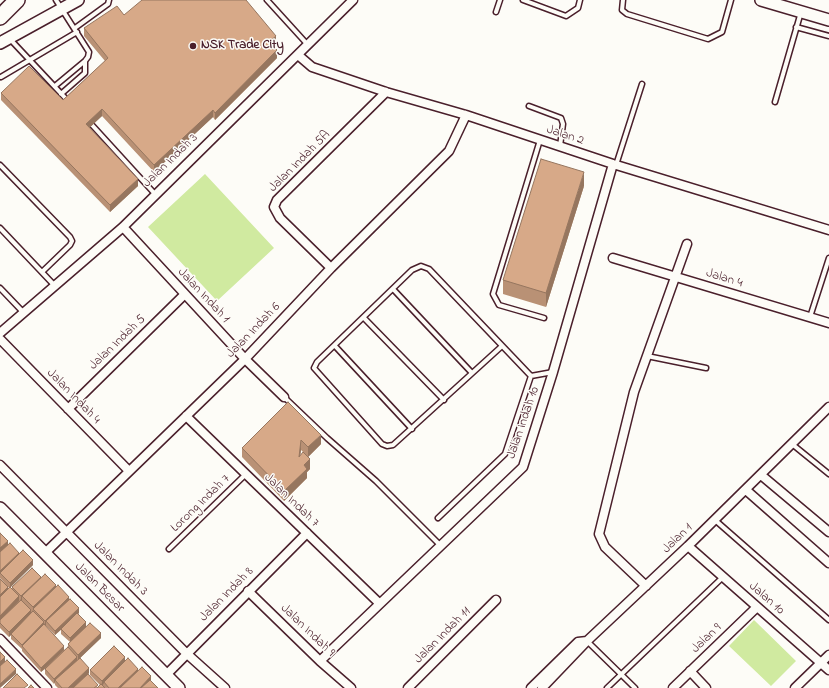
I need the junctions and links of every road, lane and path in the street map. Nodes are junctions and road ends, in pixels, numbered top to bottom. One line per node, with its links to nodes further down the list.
1 (17, 0): 15 (highway)
2 (78, 0): 12 (street)
3 (109, 0): 18 (lane)
4 (266, 0): 21 (lane)
5 (354, 0): 21 (street, Jalan Indah 3)
6 (500, 0): 13 (lane)
7 (524, 0): 8 (lane)
8 (580, 0)
9 (623, 0): 10 (lane)
10 (731, 0)
11 (761, 0): 14 (street)
12 (59, 5): 18 (lane); 20 (street)
13 (496, 12)
14 (801, 12): 16 (street); 17 (lane)
15 (0, 17)
16 (829, 20)
17 (796, 27): 19 (lane); 31 (lane)
18 (76, 30): 23 (lane); 24 (lane)
19 (829, 36)
20 (5, 40): 23 (lane)
21 (308, 45): 22 (street, Jalan Indah 3)
22 (298, 55): 28 (street, Jalan 2); 39 (street, Jalan Indah 3)
23 (29, 60): 25 (lane); 27 (lane)
24 (85, 61): 27 (lane); 29 (lane)
25 (1, 77)
26 (642, 84): 37 (lane)
27 (55, 86): 29 (lane)
28 (386, 92): 33 (street, Jalan 2); 46 (street, Jalan Indah 5A)
29 (61, 94): 30 (lane)
30 (69, 102)
31 (775, 102)
32 (529, 106): 36 (lane)
33 (466, 115): 35 (street, Jalan 2); 46 (street, Jalan Indah 6)
34 (92, 125): 39 (lane)
35 (540, 140): 36 (street, Jalan 2); 55 (lane)
36 (560, 146): 37 (street, Jalan 2)
37 (614, 164): 42 (street, Jalan 2); 65 (street, Jalan Indah 10)
38 (0, 165): 47 (lane)
39 (155, 194): 40 (street, Jalan Indah 3)
40 (123, 227): 49 (street, Jalan Indah 3); 52 (street, Jalan Indah 1)
41 (0, 228): 47 (lane)
42 (829, 230)
43 (687, 244): 48 (street)
44 (613, 258): 48 (street, Jalan 4)
45 (829, 258): 56 (lane)
46 (331, 268): 63 (street, Jalan Indah 6)
47 (42, 272): 49 (lane)
48 (676, 277): 56 (street, Jalan 4); 62 (street)
49 (55, 286): 53 (street, Jalan Indah 3)
50 (0, 288): 53 (lane)
51 (393, 289): 54 (lane); 61 (lane); 66 (lane)
52 (185, 294): 63 (street, Jalan Indah 1); 70 (street, Jalan Indah 5)
53 (23, 312): 58 (street, Jalan Indah 3)
54 (364, 318): 60 (lane); 69 (lane)
55 (544, 318)
56 (810, 318): 57 (street, Jalan 4)
57 (829, 323)
58 (1, 329)
59 (0, 339): 70 (street, Jalan Indah 4)
60 (335, 346): 73 (lane); 73 (lane)
61 (502, 346): 66 (lane); 67 (lane)
62 (646, 356): 64 (lane); 93 (street)
63 (245, 359): 68 (street, Jalan Indah 1); 72 (street, Jalan Indah 6)
64 (706, 368)
65 (553, 372): 67 (lane); 87 (street, Jalan Indah 10)
66 (472, 373): 69 (lane)
67 (531, 376): 82 (lane)
68 (284, 397): 87 (lane)
69 (444, 400): 73 (lane)
70 (68, 409): 76 (street, Jalan Indah 4)
71 (828, 411): 74 (street, Jalan 1)
72 (186, 416): 76 (street, Jalan Indah 6); 77 (street, Jalan Indah 7)
73 (412, 429)
74 (792, 444): 78 (lane); 79 (street, Jalan 1)
75 (0, 464): 84 (street, Jalan Indah 3)
76 (129, 471): 84 (street, Jalan Indah 6)
77 (246, 474): 86 (street, Jalan Indah 7); 89 (lane, Lorong Indah 7)
78 (829, 474)
79 (761, 475): 80 (street, Jalan 1); 85 (street)
80 (746, 490): 83 (street, Jalan 1); 91 (street)
81 (0, 508): 90 (street, Jalan Besar)
82 (438, 518)
83 (715, 520): 88 (street, Jalan 1); 98 (lane)
84 (66, 532): 90 (street, Jalan Indah 6); 101 (street, Jalan Indah 3)
85 (829, 532)
86 (307, 533): 94 (street, Jalan Indah 8); 96 (street, Jalan Indah 7)
87 (440, 545): 96 (street, Jalan Indah 10)
88 (688, 546): 92 (street, Jalan 10); 93 (street, Jalan 1)
89 (170, 549)
90 (45, 553): 108 (street, Jalan Besar)
91 (829, 564)
92 (723, 577): 97 (street, Jalan 10); 107 (lane)
93 (646, 586): 100 (street, Jalan 1)
94 (248, 591): 101 (street, Jalan Indah 8); 103 (street, Jalan Indah 9)
95 (496, 600): 113 (street, Jalan Indah 11)
96 (379, 603): 103 (street, Jalan Indah 10)
97 (757, 607): 104 (street, Jalan 10); 106 (street, Jalan 9)
98 (829, 620)
99 (0, 639): 109 (street)
100 (588, 640): 107 (lane); 114 (street); 115 (street, Jalan 1)
101 (186, 653): 108 (street, Jalan Indah 8); 111 (street, Jalan Indah 3)
102 (829, 655): 104 (street)
103 (320, 661): 112 (street, Jalan Indah 9)
104 (822, 663): 105 (street, Jalan 10); 120 (street)
105 (829, 670)
106 (690, 671): 118 (street, Jalan 9); 119 (street)
107 (621, 674): 116 (lane); 117 (lane)
108 (166, 675): 110 (street, Jalan Besar)
109 (47, 688)
110 (179, 688)
111 (225, 688)
112 (351, 688)
113 (408, 688)
114 (531, 688)
115 (542, 688)
116 (607, 688)
117 (635, 688)
118 (673, 688)
119 (706, 688)
120 (795, 688)

